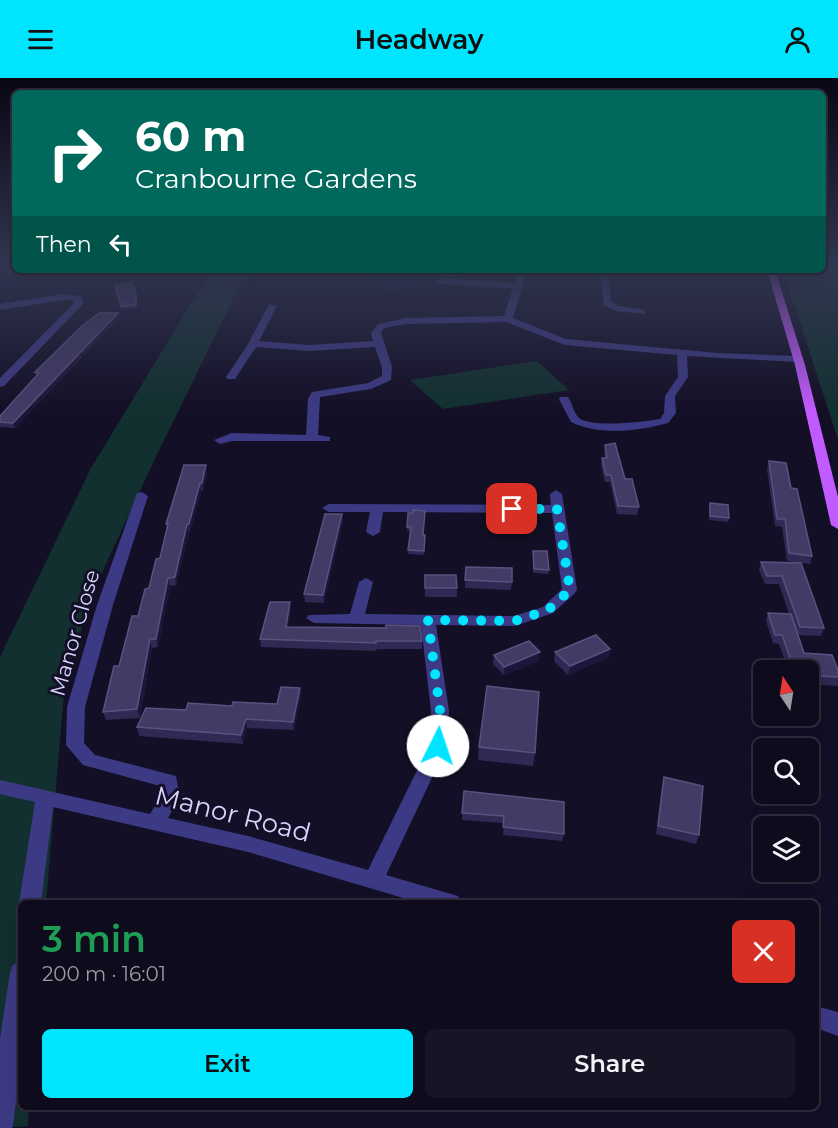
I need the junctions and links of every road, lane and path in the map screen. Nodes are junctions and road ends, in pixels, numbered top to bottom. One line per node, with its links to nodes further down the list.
1 (69, 313): 11 (street)
2 (268, 313): 6 (street)
3 (510, 313): 5 (street)
4 (786, 313): 9 (main road)
5 (508, 319): 7 (street); 8 (street)
6 (253, 344): 7 (street); 10 (street)
7 (377, 344): 13 (street)
8 (682, 352): 9 (street); 12 (street)
9 (797, 359): 19 (main road)
10 (231, 377)
11 (0, 384)
12 (564, 399)
13 (312, 439): 14 (street); 15 (street)
14 (326, 439)
15 (220, 440)
16 (142, 496): 27 (street, Manor Close)
17 (329, 508): 18 (street)
18 (377, 509): 20 (street); 24 (street)
19 (838, 525)
20 (373, 532)
21 (366, 582): 23 (street)
22 (314, 618): 23 (street)
23 (356, 619): 24 (street)
24 (428, 620): 28 (street)
25 (0, 787): 26 (street, Manor Road)
26 (45, 797): 27 (street, Manor Road); 29 (street)
27 (155, 823): 28 (street, Manor Road)
28 (373, 881): 30 (street, Manor Road)
29 (30, 900)
30 (440, 900)
31 (18, 994): 34 (street)
32 (819, 1018): 33 (street)
33 (838, 1024)
34 (0, 1126)

